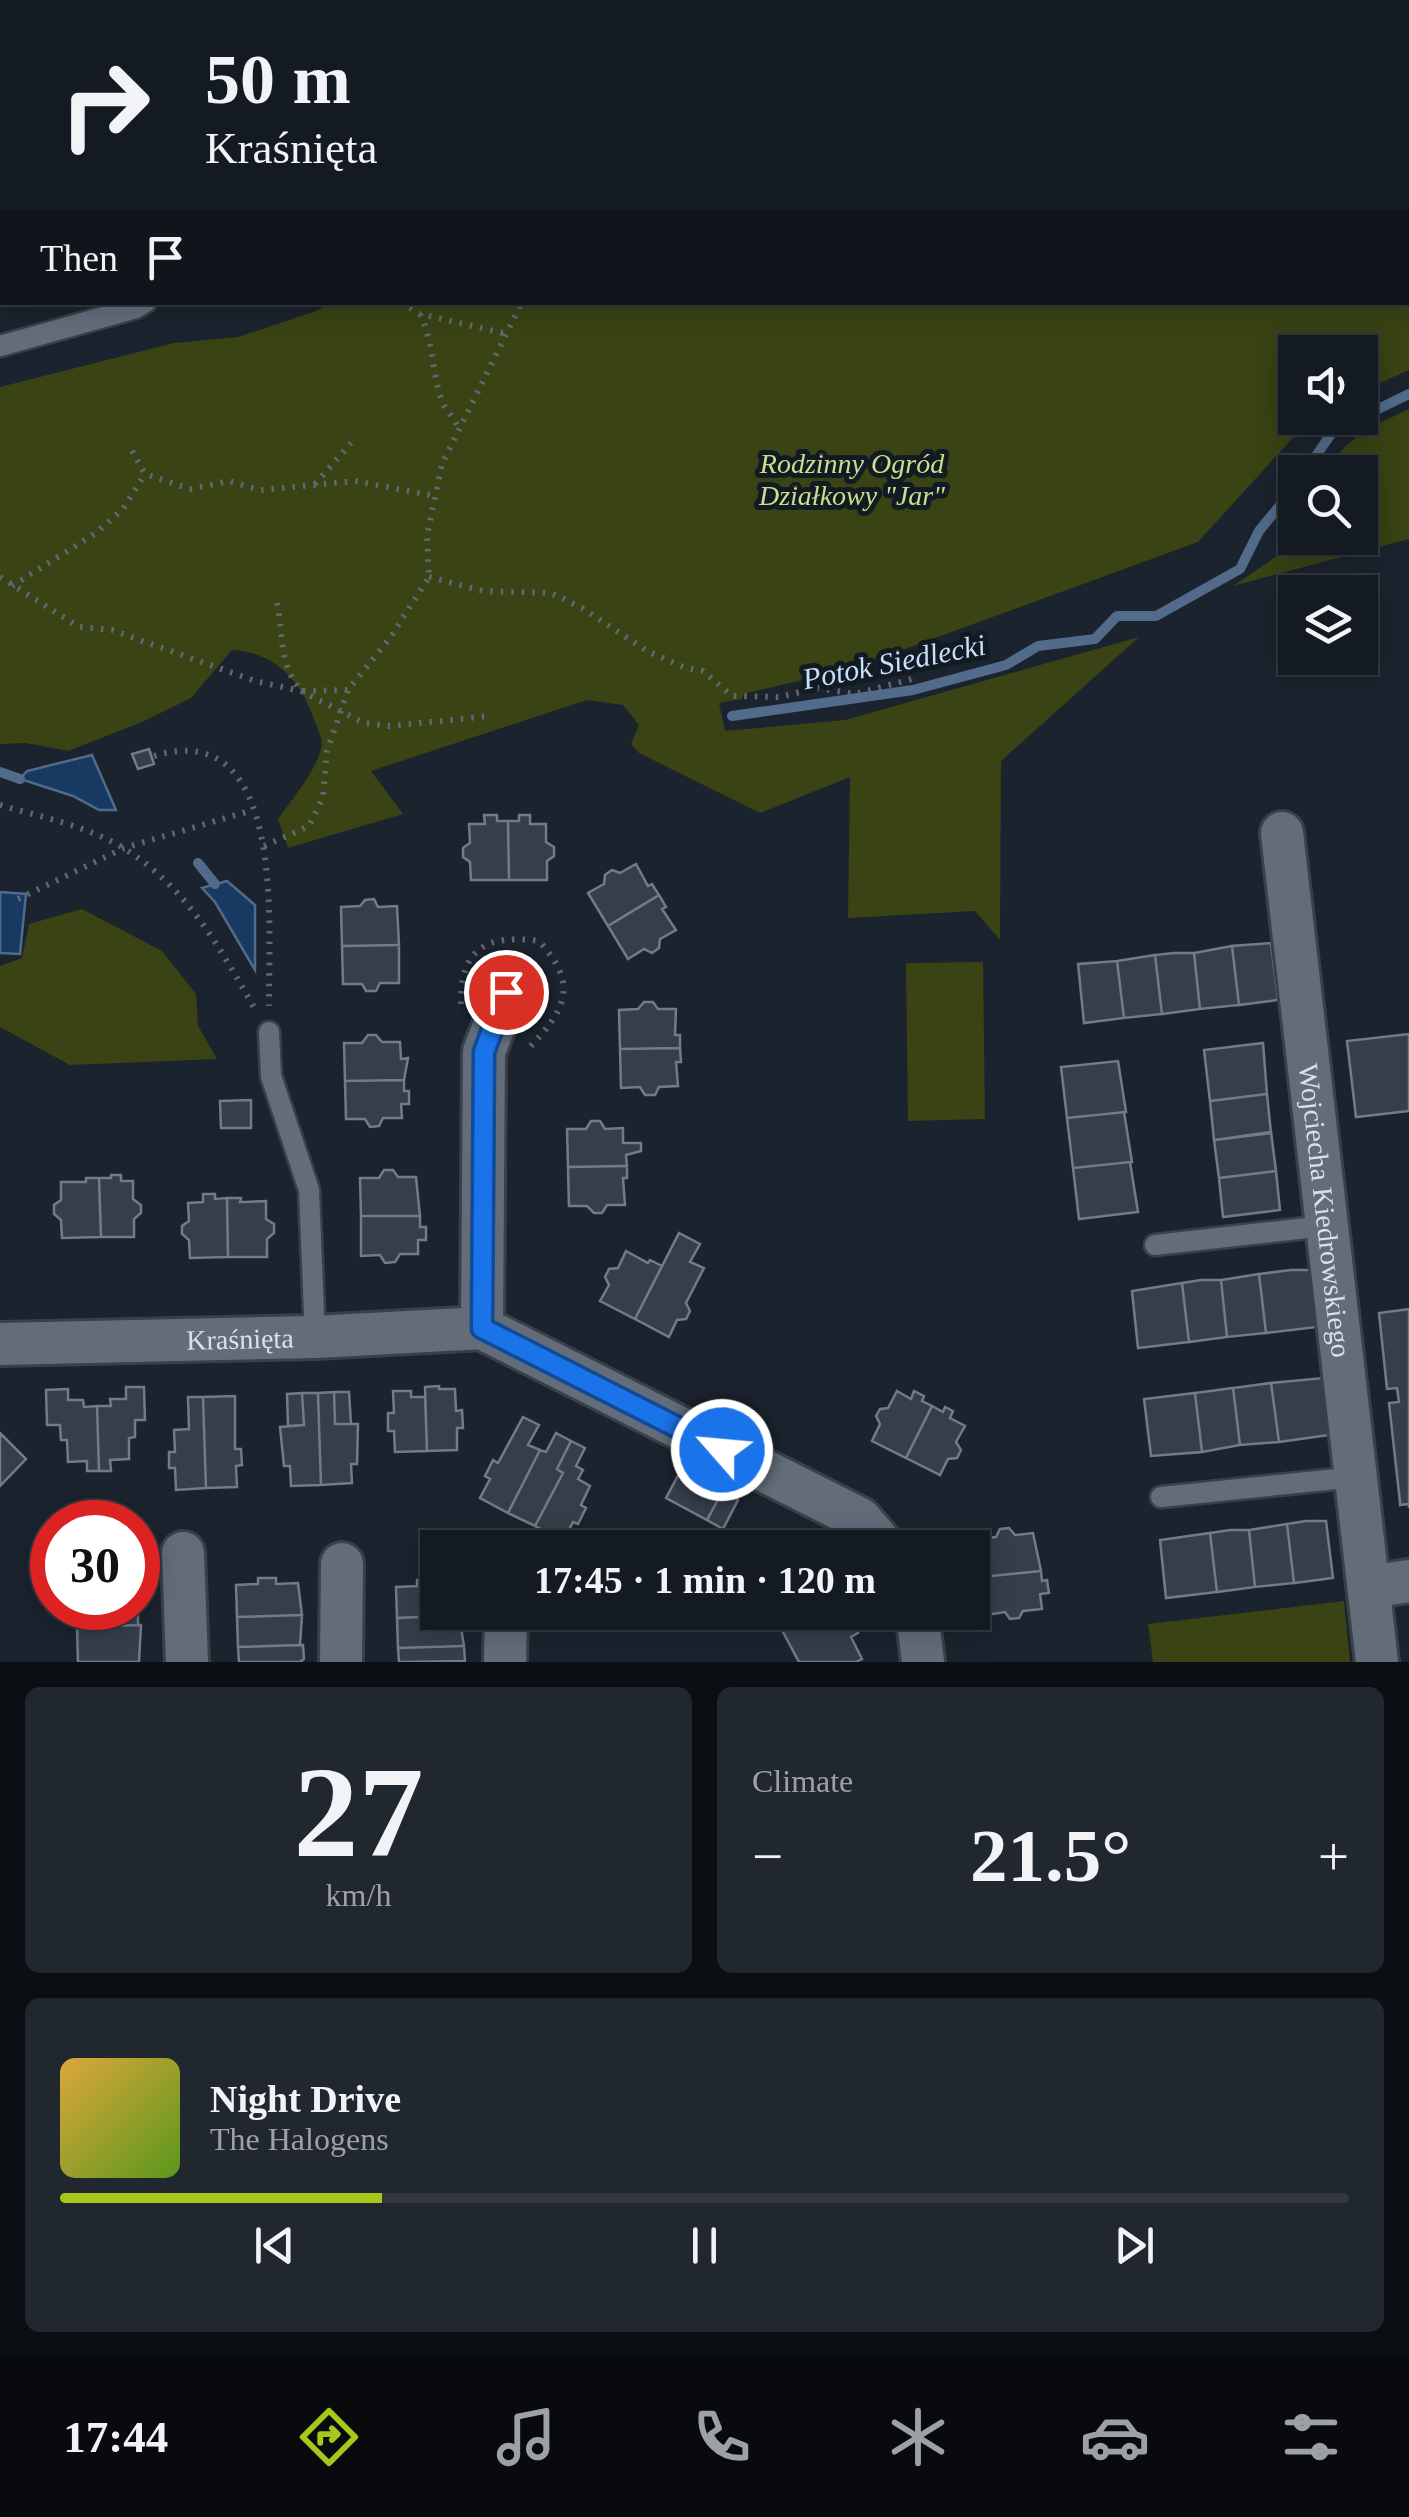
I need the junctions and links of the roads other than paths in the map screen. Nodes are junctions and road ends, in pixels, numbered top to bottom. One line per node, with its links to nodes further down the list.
1 (141, 305): 2 (lane)
2 (0, 346)
3 (1282, 833): 6 (street, Wojciecha Kiedrowskiego)
4 (506, 992): 8 (street)
5 (269, 1032): 9 (lane)
6 (1325, 1226): 7 (lane); 11 (street, Wojciecha Kiedrowskiego)
7 (1155, 1245)
8 (482, 1328): 9 (street, Kraśnięta); 13 (street)
9 (315, 1337): 10 (street, Kraśnięta)
10 (0, 1344)
11 (1356, 1477): 12 (lane); 16 (street, Wojciecha Kiedrowskiego)
12 (1161, 1498)
13 (869, 1530)
14 (183, 1554): 19 (street)
15 (342, 1564): 20 (street)
16 (1389, 1584): 23 (street, Wojciecha Kiedrowskiego)
17 (506, 1630): 21 (street)
18 (919, 1630): 22 (street)
19 (187, 1662)
20 (341, 1662)
21 (505, 1662)
22 (923, 1662)
23 (1377, 1662)

